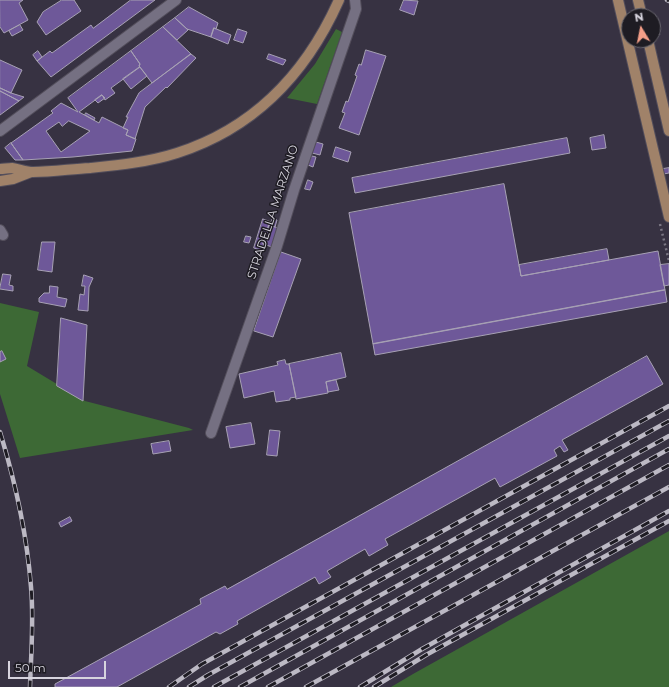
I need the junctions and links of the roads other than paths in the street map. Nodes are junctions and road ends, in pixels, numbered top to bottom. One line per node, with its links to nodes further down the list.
1 (176, 0): 6 (street)
2 (339, 0): 9 (main road)
3 (355, 0): 12 (street, STRADELLA MARZANO)
4 (618, 0): 11 (main road)
5 (650, 48): 7 (main road)
6 (0, 131)
7 (669, 131)
8 (0, 169): 9 (main road)
9 (31, 172): 10 (main road)
10 (0, 181)
11 (669, 217)
12 (211, 433)

